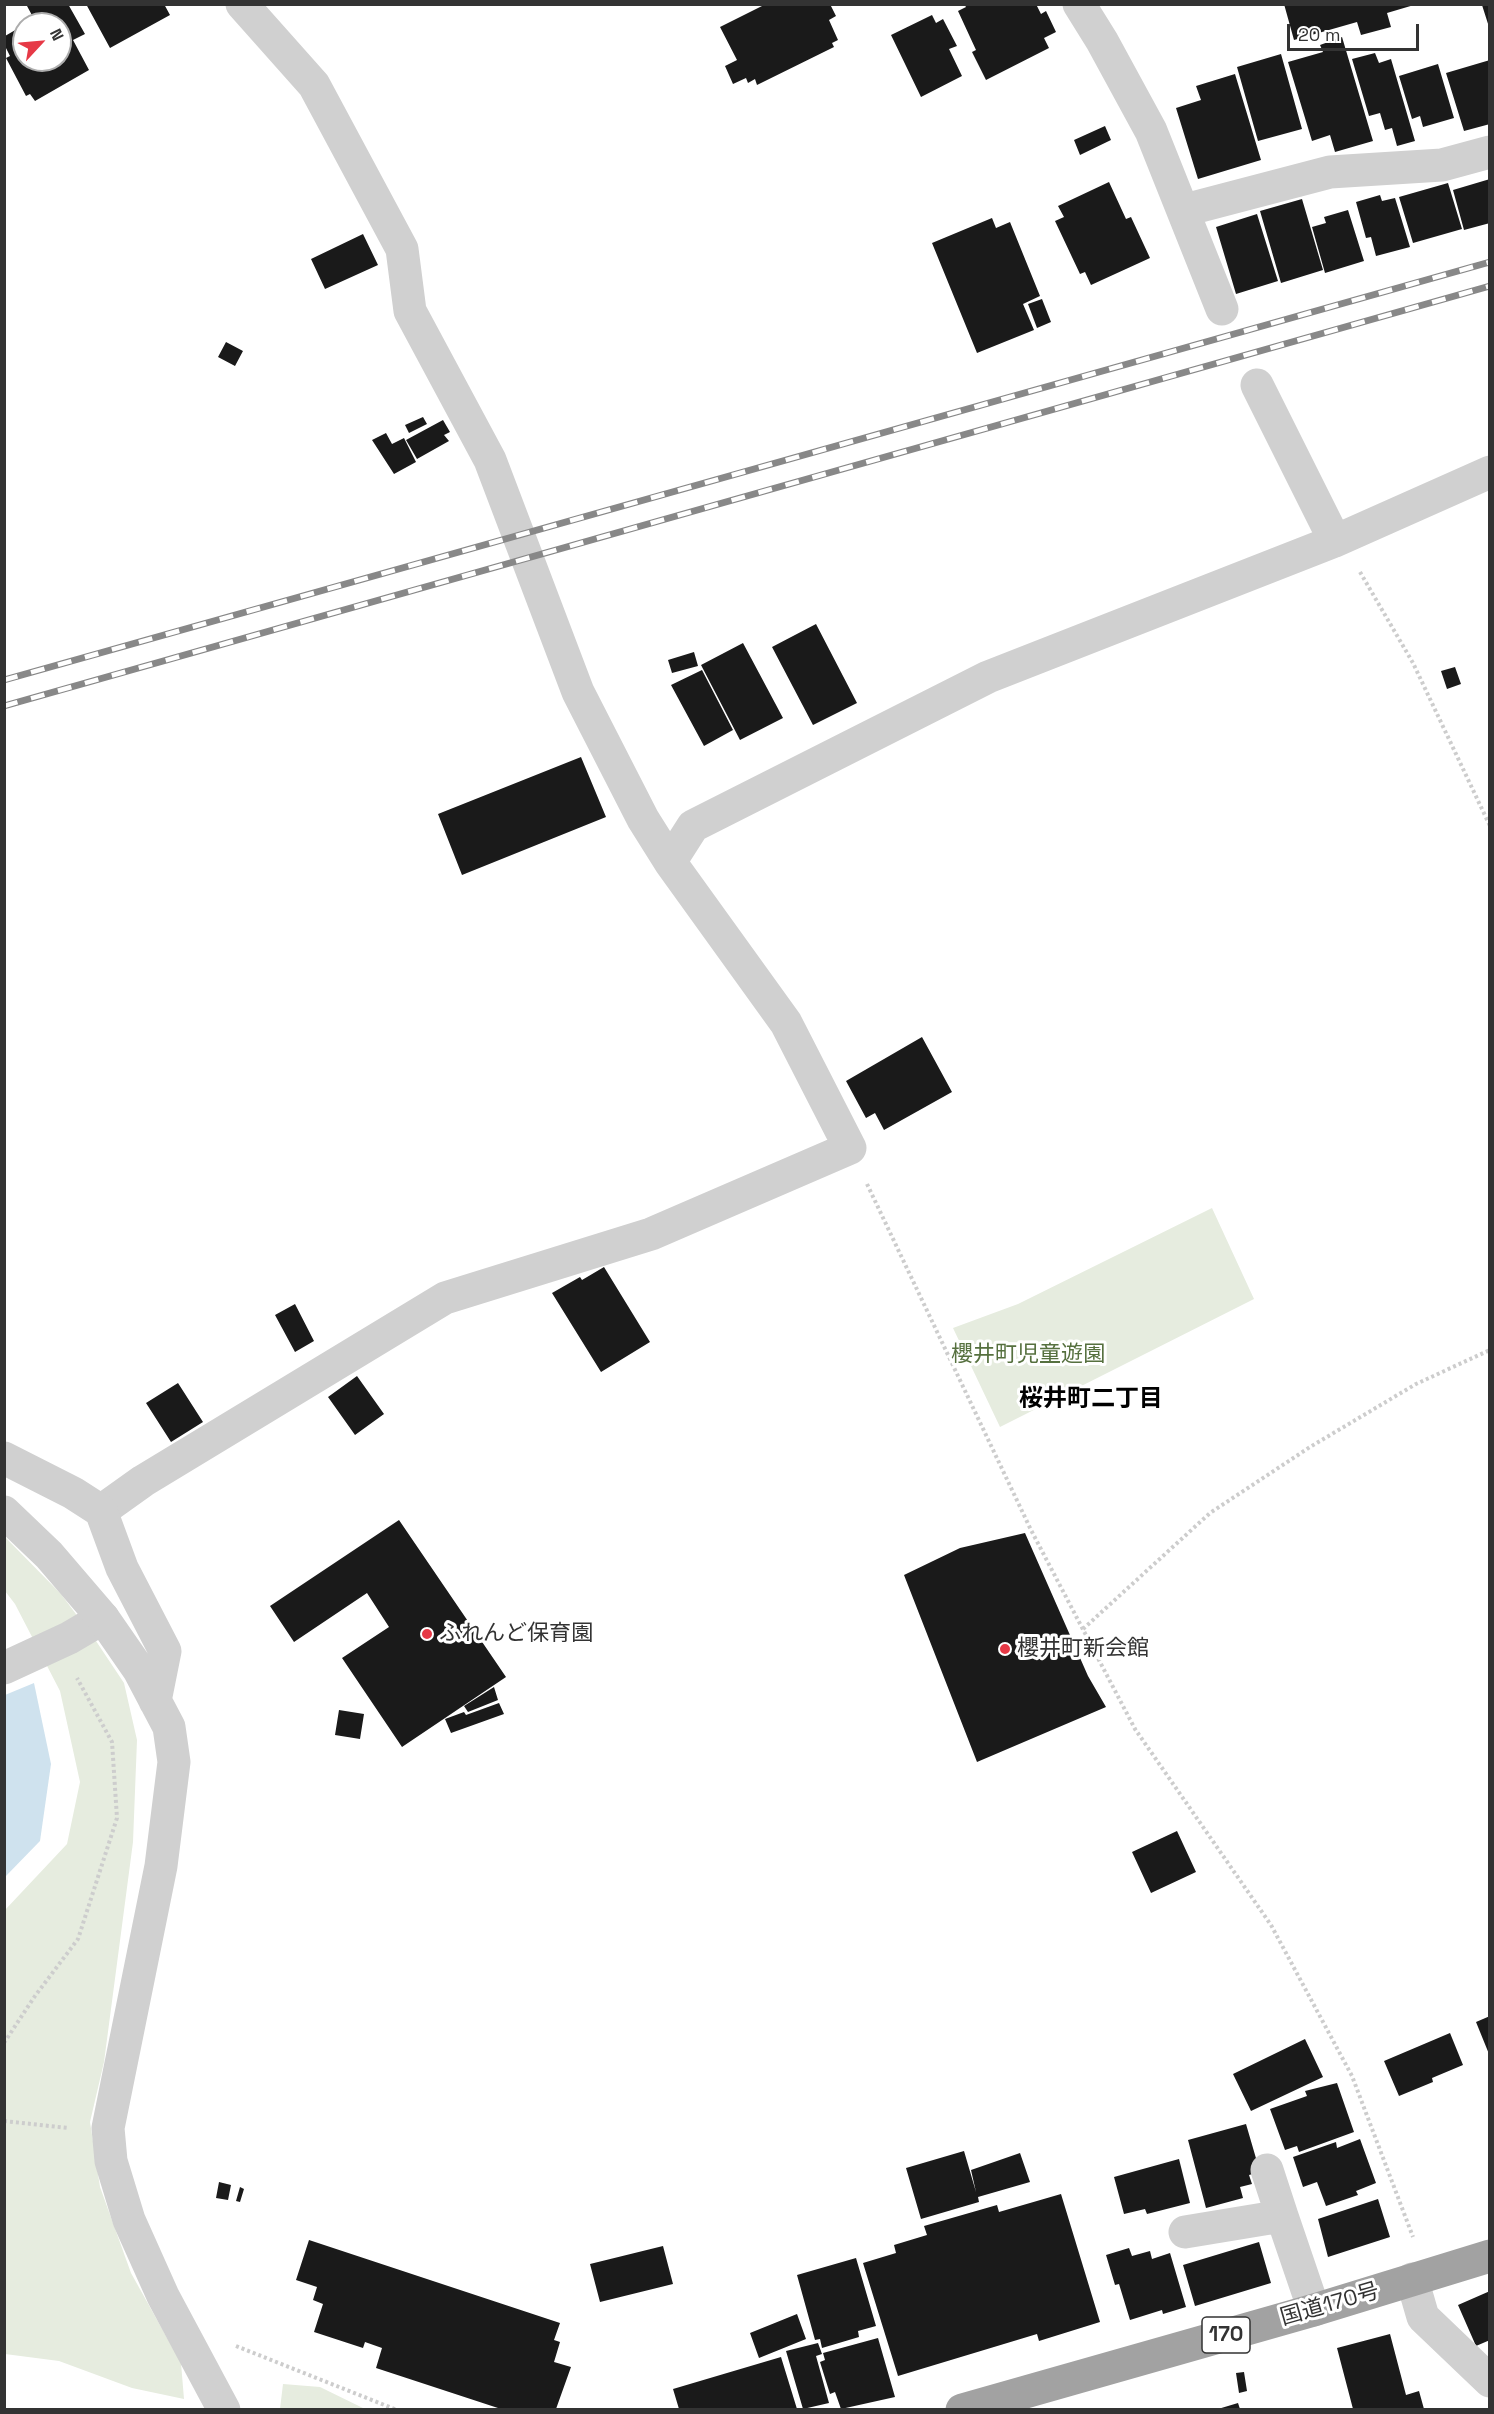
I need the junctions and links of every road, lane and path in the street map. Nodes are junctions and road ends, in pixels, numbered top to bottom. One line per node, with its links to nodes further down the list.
1 (242, 4): 10 (street)
2 (1079, 4): 4 (street)
3 (1490, 152): 4 (street)
4 (1185, 210): 5 (street)
5 (1222, 309)
6 (1257, 385): 8 (street)
7 (1490, 472): 8 (street)
8 (1335, 541): 9 (path); 10 (street)
9 (1490, 826)
10 (670, 862): 11 (street)
11 (850, 1148): 14 (street); 17 (path)
12 (1490, 1350): 17 (path)
13 (4, 1458): 14 (street)
14 (101, 1511): 20 (street)
15 (4, 1512): 16 (street)
16 (104, 1618): 18 (street); 20 (street)
17 (1083, 1629): 28 (path)
18 (58, 1643): 19 (street); 21 (path)
19 (4, 1668)
20 (155, 1701): 23 (street)
21 (4, 2043)
22 (4, 2121): 23 (path)
23 (108, 2128): 32 (street)
24 (1267, 2170): 25 (street)
25 (1282, 2216): 26 (street); 29 (street)
26 (1185, 2232)
27 (1490, 2256): 28 (highway, 国道170号 / 170)
28 (1412, 2279): 29 (highway, 国道170号 / 170); 31 (street)
29 (1314, 2310): 34 (highway, 国道170号 / 170)
30 (233, 2345): 33 (path)
31 (1490, 2381)
32 (224, 2409)
33 (397, 2409)
34 (962, 2409)

